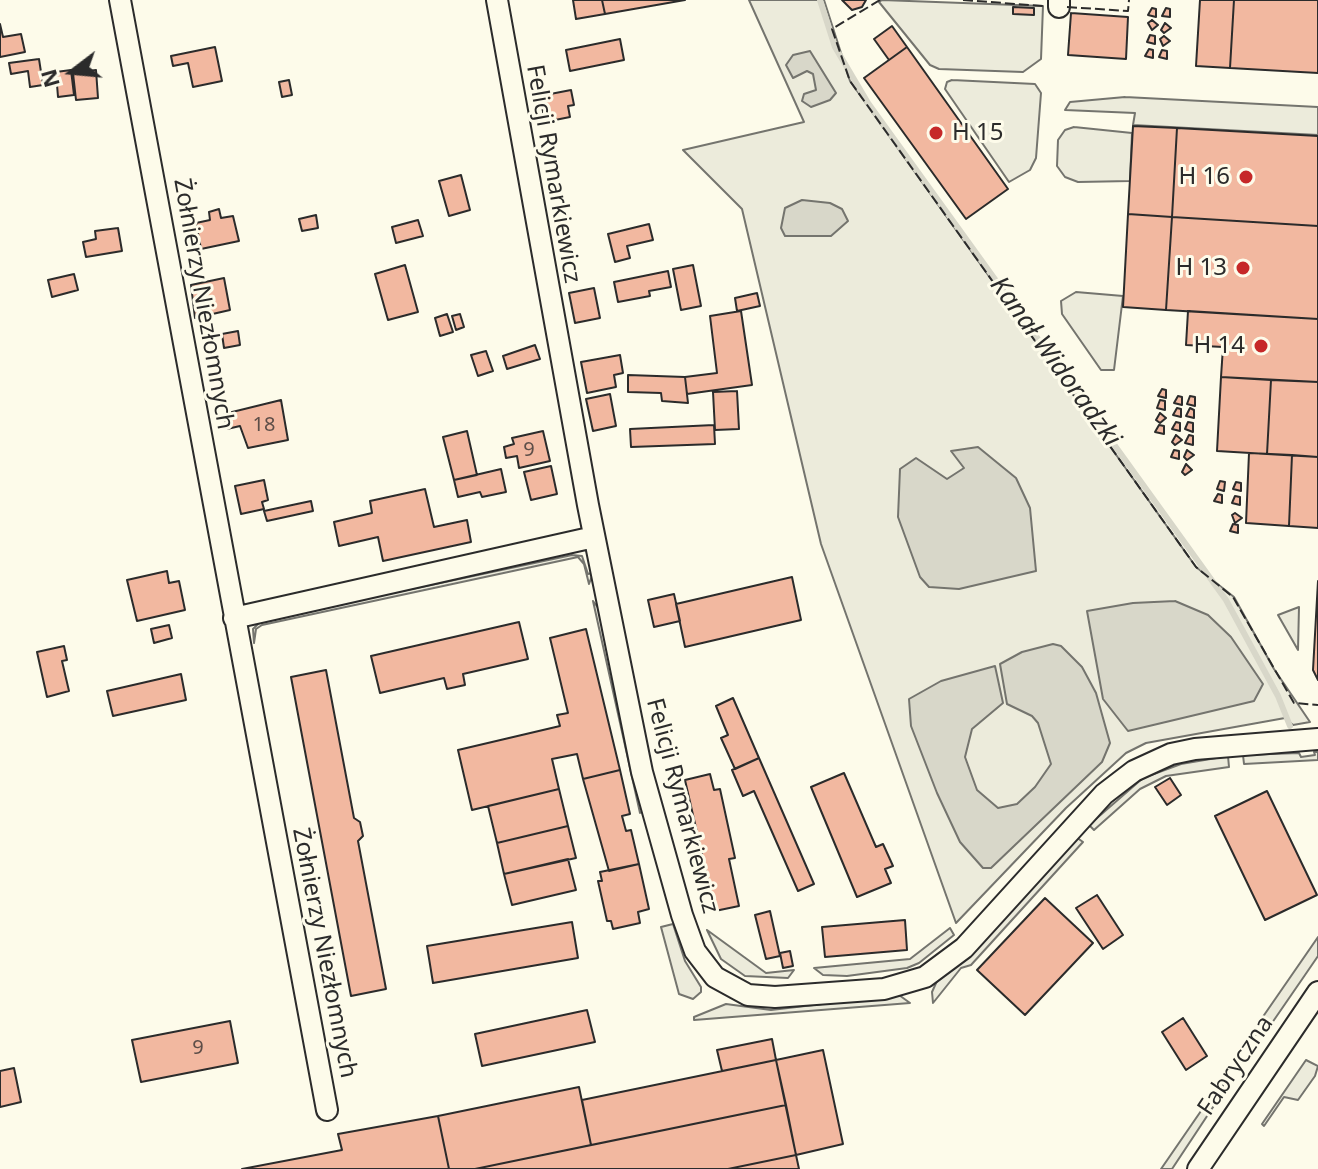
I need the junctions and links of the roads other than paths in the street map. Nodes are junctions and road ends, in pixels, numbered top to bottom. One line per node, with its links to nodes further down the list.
1 (120, 0): 4 (street, Żołnierzy Niezłomnych)
2 (497, 0): 3 (street, Felicji Rymarkiewicz)
3 (594, 537): 4 (street); 5 (street, Felicji Rymarkiewicz)
4 (234, 618): 7 (street, Żołnierzy Niezłomnych)
5 (1318, 739)
6 (1318, 992): 8 (street, Fabryczna)
7 (327, 1110)
8 (1198, 1169)

